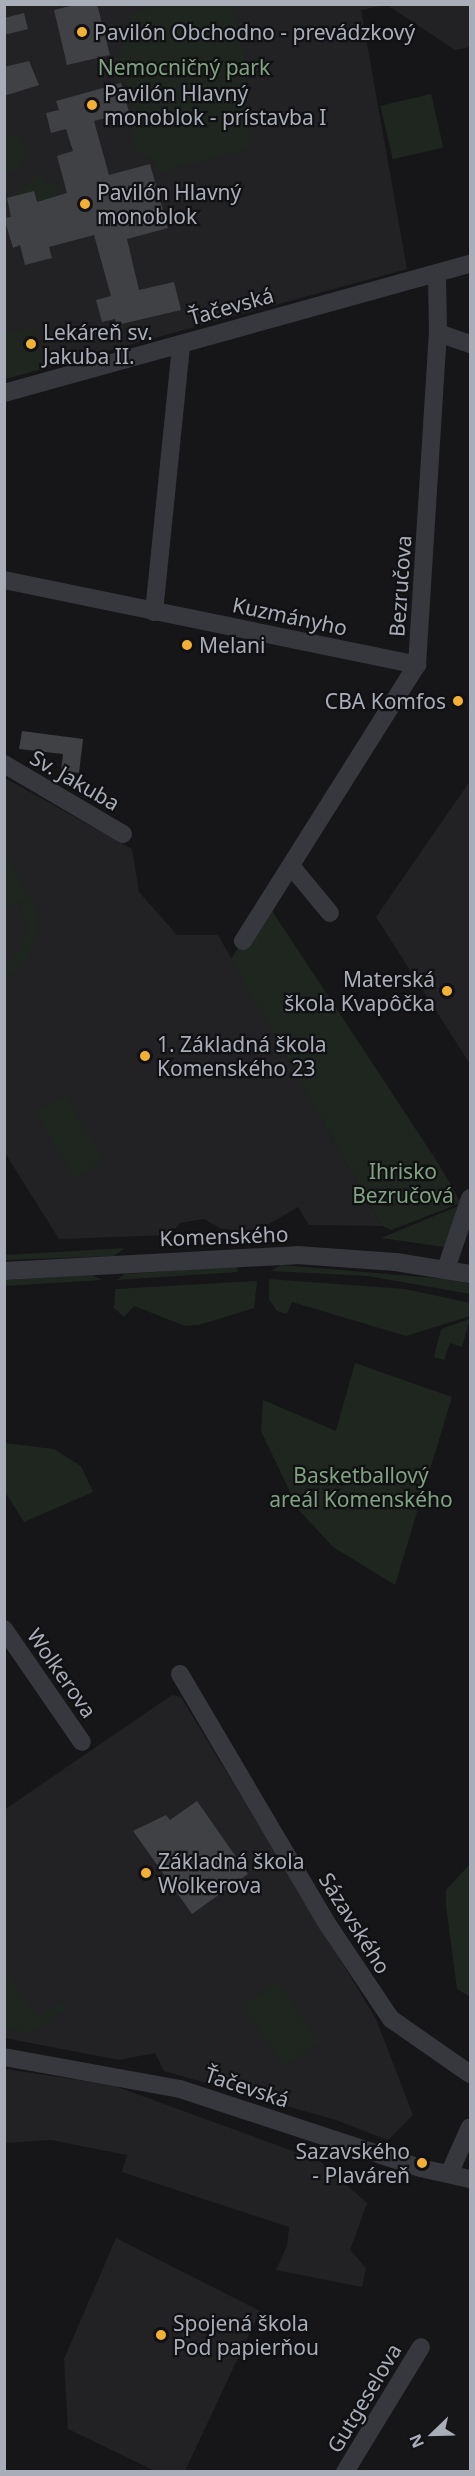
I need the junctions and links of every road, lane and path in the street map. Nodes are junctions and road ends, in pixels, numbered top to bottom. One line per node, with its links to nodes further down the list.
1 (471, 264): 2 (street, Ťačevská)
2 (437, 273): 3 (street, Bezručova); 4 (street, Ťačevská)
3 (438, 333): 5 (street); 9 (street, Bezručova)
4 (181, 344): 6 (street, Ťačevská); 8 (street)
5 (471, 344)
6 (4, 393)
7 (4, 580): 8 (street, Kuzmányho)
8 (154, 612): 9 (street, Kuzmányho)
9 (417, 665): 12 (street, Bezručova)
10 (4, 764): 11 (street, Sv. Jakuba)
11 (123, 834)
12 (291, 866): 13 (street); 14 (street, Bezručova)
13 (330, 912)
14 (243, 941)
15 (471, 1198): 16 (street)
16 (446, 1269): 17 (street, Komenského); 18 (street, Komenského)
17 (4, 1271)
18 (471, 1274)
19 (4, 1629): 21 (street, Wolkerova)
20 (180, 1674): 23 (street, Sázavského)
21 (82, 1742)
22 (4, 2057): 25 (street, Ťačevská)
23 (471, 2074)
24 (471, 2127): 25 (street)
25 (449, 2174): 26 (street, Ťačevská)
26 (471, 2180)
27 (421, 2347): 28 (street, Gutgeselova)
28 (345, 2472)

